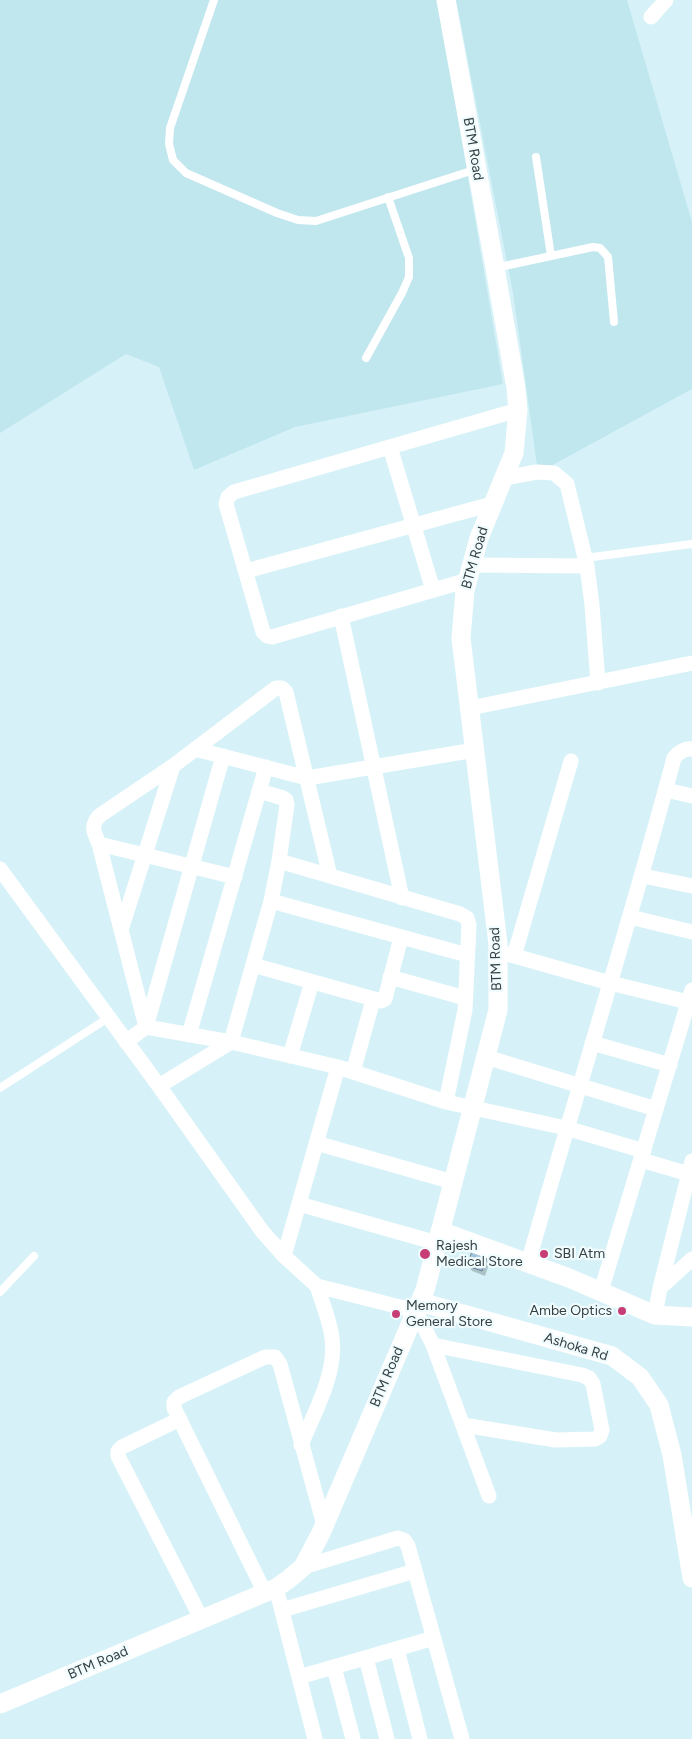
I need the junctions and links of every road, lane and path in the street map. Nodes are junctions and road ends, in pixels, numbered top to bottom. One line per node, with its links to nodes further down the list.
1 (214, 0): 7 (lane)
2 (446, 0): 6 (street, BTM Road)
3 (666, 0): 4 (street)
4 (651, 17)
5 (536, 157): 8 (lane)
6 (477, 169): 7 (lane); 9 (street, BTM Road)
7 (388, 197): 11 (lane)
8 (551, 256): 9 (lane); 10 (lane)
9 (495, 268): 12 (street, BTM Road)
10 (614, 322)
11 (366, 358)
12 (518, 410): 13 (street); 14 (street, BTM Road)
13 (390, 447): 16 (street); 19 (street)
14 (504, 478): 15 (street, BTM Road); 18 (street)
15 (492, 504): 16 (street); 20 (street, BTM Road)
16 (413, 526): 19 (street); 21 (street)
17 (692, 544): 18 (lane)
18 (586, 562): 20 (street); 24 (street)
19 (246, 570): 22 (street)
20 (470, 572): 21 (street); 25 (street, BTM Road)
21 (433, 590): 22 (street)
22 (342, 616): 33 (street)
23 (692, 663): 24 (street)
24 (598, 683): 25 (street)
25 (470, 708): 27 (street, BTM Road)
26 (195, 749): 29 (street); 31 (street); 34 (street)
27 (475, 750): 33 (street); 53 (street, BTM Road)
28 (692, 750): 35 (street)
29 (223, 756): 32 (street); 41 (street)
30 (571, 761): 53 (street)
31 (173, 766): 38 (street); 39 (street)
32 (266, 767): 34 (street); 36 (street)
33 (374, 767): 34 (street); 47 (street)
34 (307, 778): 43 (street)
35 (666, 790): 37 (street); 44 (street)
36 (259, 791): 40 (street); 45 (street)
37 (692, 796)
38 (99, 844): 39 (street); 50 (street)
39 (145, 855): 41 (street); 50 (street)
40 (279, 861): 43 (street); 48 (street)
41 (192, 866): 45 (street); 63 (street)
42 (0, 869): 62 (street)
43 (330, 876): 47 (street)
44 (643, 876): 46 (street); 49 (street)
45 (235, 877): 64 (street)
46 (692, 886)
47 (402, 898): 54 (street)
48 (270, 901): 52 (street); 55 (street)
49 (630, 917): 51 (street); 58 (street)
50 (121, 930): 63 (street)
51 (692, 932)
52 (402, 937): 54 (street); 56 (street)
53 (506, 954): 58 (street); 69 (street, BTM Road)
54 (467, 955): 59 (street)
55 (252, 965): 57 (street); 66 (street)
56 (390, 977): 59 (street); 61 (street)
57 (312, 982): 61 (street); 68 (street)
58 (610, 983): 60 (street); 67 (street)
59 (465, 998): 76 (street)
60 (691, 998): 70 (street)
61 (374, 1000): 72 (street)
62 (108, 1018): 65 (street); 75 (lane)
63 (146, 1027): 64 (street); 65 (street)
64 (189, 1035): 66 (street)
65 (126, 1042): 73 (street)
66 (231, 1042): 68 (street); 73 (street)
67 (592, 1043): 70 (street); 74 (street)
68 (290, 1056): 71 (street)
69 (486, 1057): 74 (street); 77 (street, BTM Road)
70 (670, 1065): 78 (street)
71 (338, 1068): 72 (street); 80 (street)
72 (353, 1072): 76 (street)
73 (159, 1086): 87 (street)
74 (579, 1086): 78 (street); 79 (street)
75 (0, 1088)
76 (446, 1102): 77 (street)
77 (473, 1107): 79 (street); 83 (street, BTM Road)
78 (656, 1109): 81 (street)
79 (566, 1128): 81 (street); 89 (street)
80 (316, 1143): 83 (street); 84 (street)
81 (642, 1155): 82 (street); 92 (street)
82 (691, 1166): 91 (street)
83 (453, 1182): 85 (street, BTM Road)
84 (298, 1204): 85 (street); 87 (street)
85 (438, 1237): 89 (street); 94 (street, BTM Road)
86 (34, 1256): 93 (lane)
87 (284, 1256): 90 (street)
88 (692, 1259): 91 (street)
89 (528, 1263): 92 (street)
90 (317, 1286): 94 (street); 100 (street)
91 (660, 1288): 95 (street)
92 (601, 1291): 95 (street)
93 (0, 1292)
94 (418, 1306): 97 (street); 102 (street, Ashoka Rd); 103 (street, BTM Road)
95 (655, 1315): 96 (street)
96 (692, 1317)
97 (433, 1345): 99 (street); 99 (street)
98 (180, 1419): 100 (street); 107 (street); 109 (street)
99 (464, 1425): 101 (street)
100 (301, 1445): 103 (street)
101 (489, 1496)
102 (687, 1519): 106 (street, Ashoka Rd)
103 (324, 1525): 104 (street, BTM Road)
104 (303, 1567): 105 (street); 107 (street, BTM Road)
105 (415, 1571): 108 (street); 110 (street)
106 (692, 1578)
107 (271, 1590): 108 (street); 109 (street, BTM Road)
108 (282, 1610): 114 (street)
109 (202, 1620): 115 (street, BTM Road)
110 (434, 1638): 111 (street); 120 (street)
111 (397, 1649): 112 (street); 119 (street)
112 (366, 1658): 113 (street); 118 (street)
113 (334, 1667): 114 (street); 117 (street)
114 (299, 1677): 116 (street)
115 (0, 1704)
116 (315, 1739)
117 (353, 1739)
118 (387, 1739)
119 (420, 1739)
120 (462, 1739)

